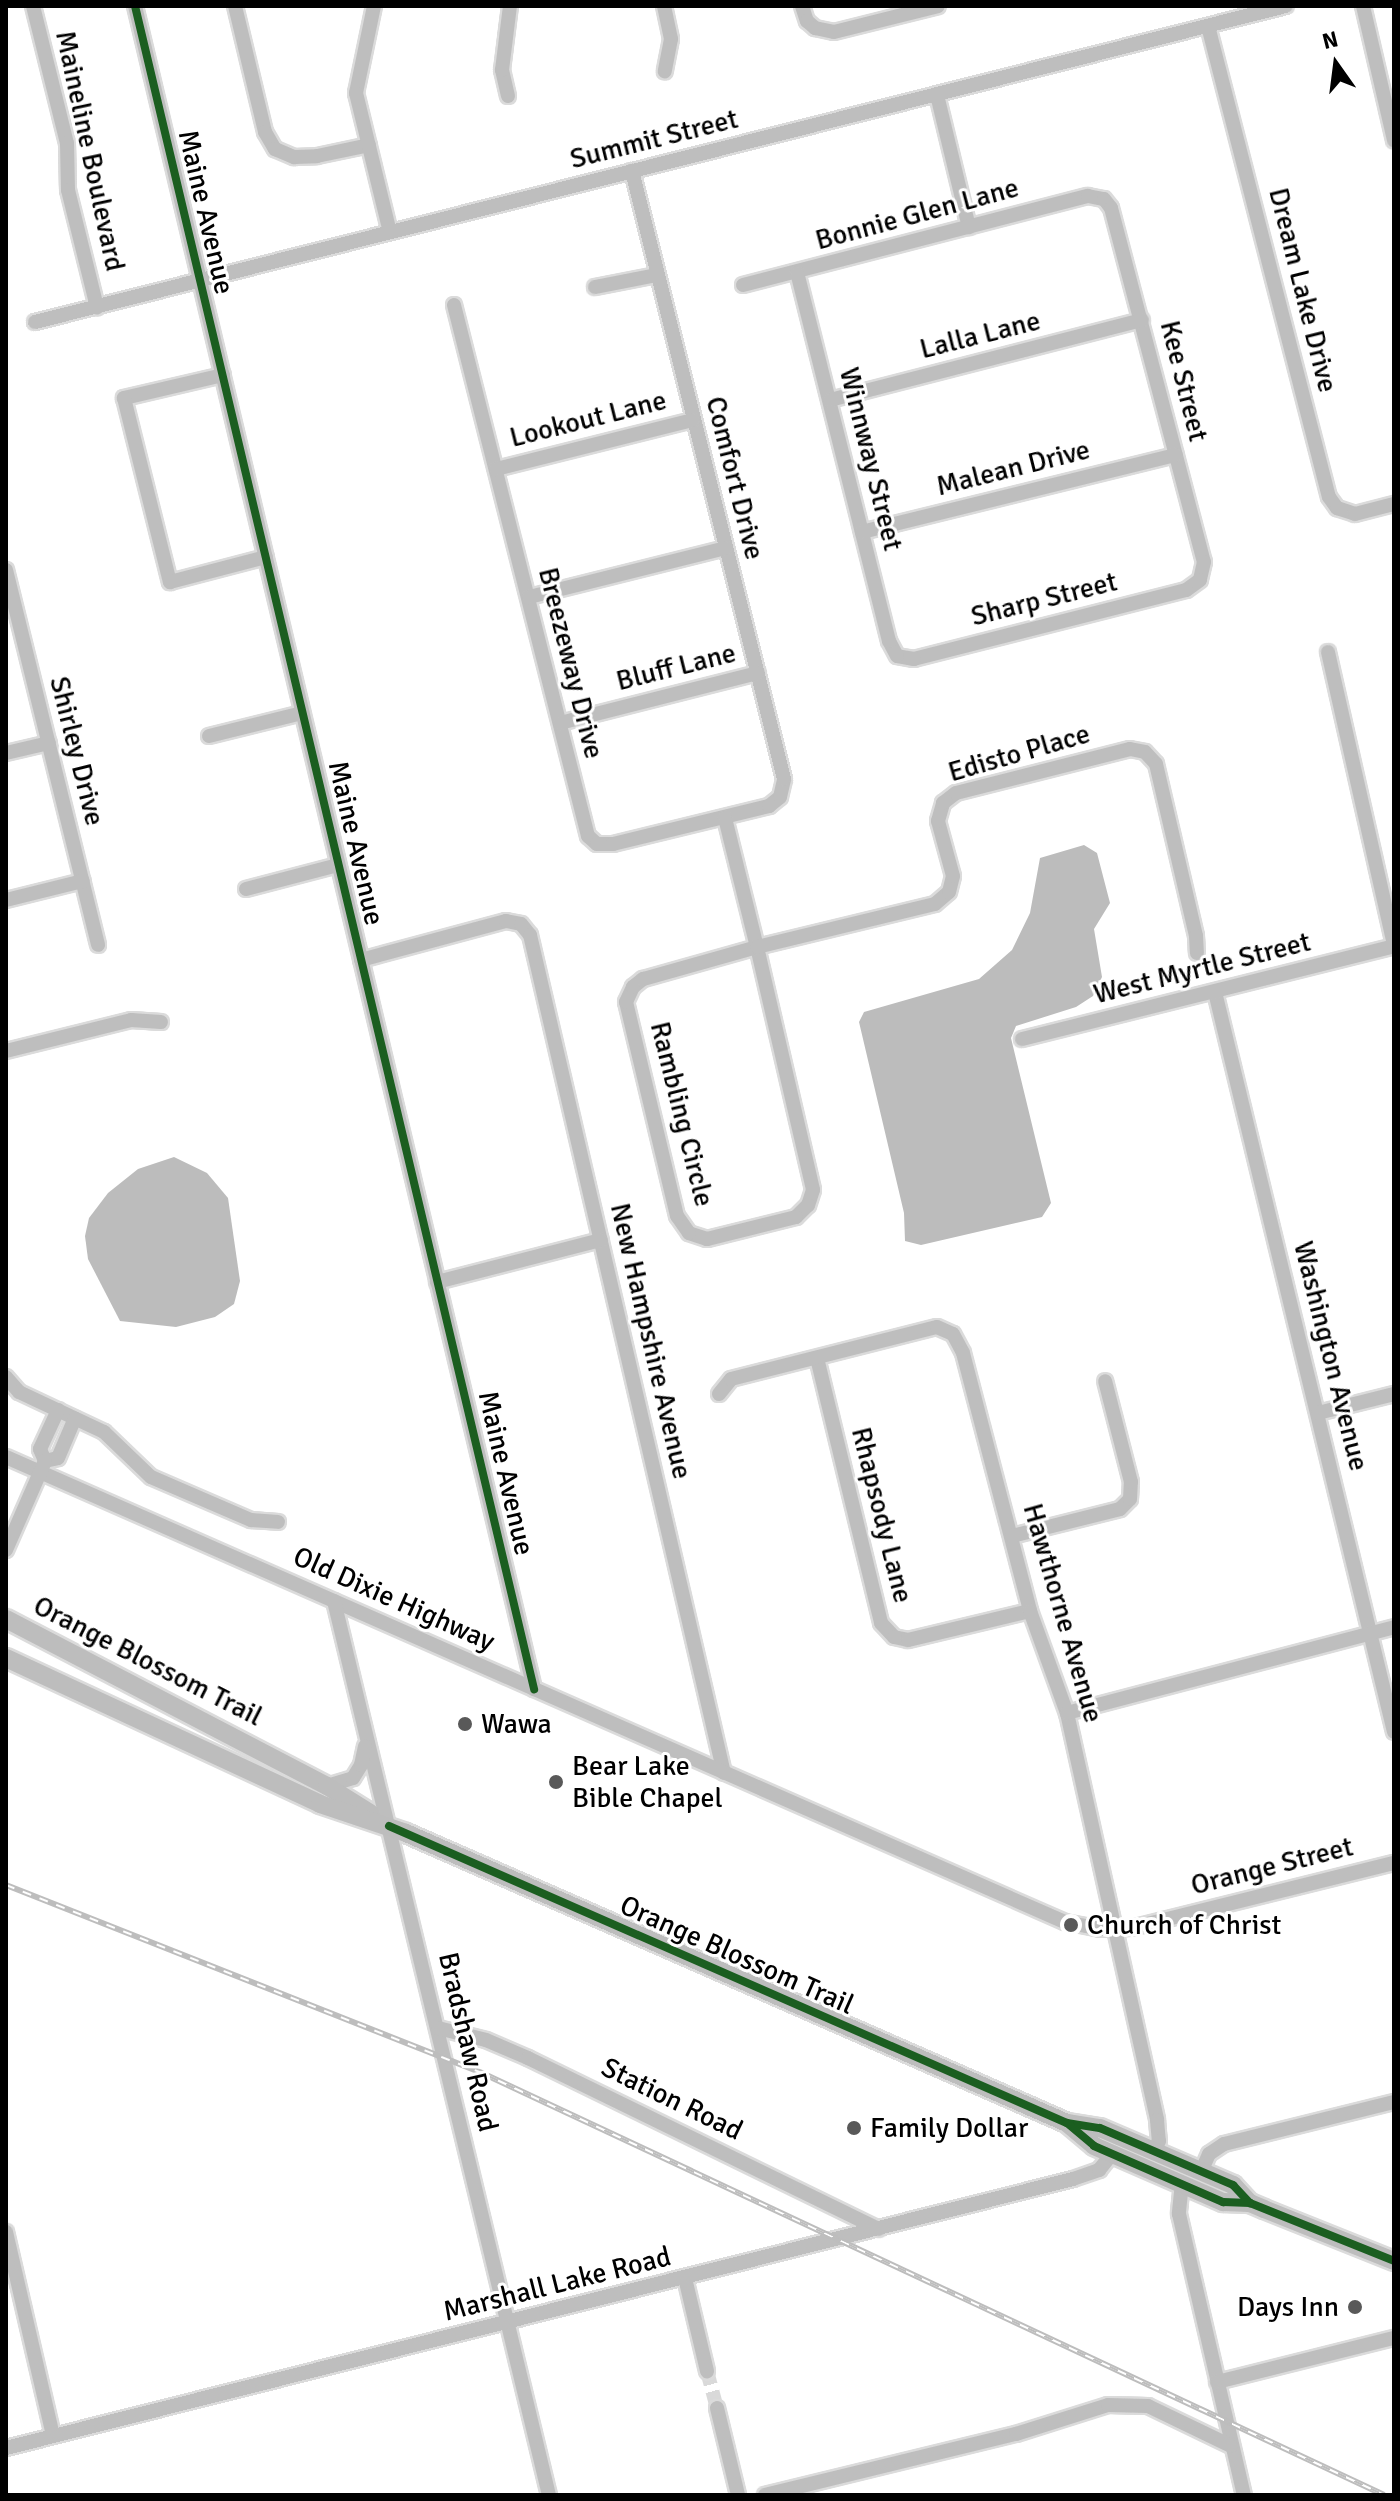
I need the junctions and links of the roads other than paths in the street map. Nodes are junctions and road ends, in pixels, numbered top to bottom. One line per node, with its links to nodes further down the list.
1 (33, 6): 27 (street, Maineline Boulevard)
2 (135, 6): 23 (street, Maine Avenue)
3 (235, 6): 16 (street)
4 (374, 6): 16 (street)
5 (510, 6): 14 (street)
6 (664, 6): 12 (street)
7 (802, 6): 8 (street)
8 (938, 6)
9 (1286, 6): 11 (street, Summit Street)
10 (1363, 6): 15 (street)
11 (1208, 26): 13 (street, Summit Street); 35 (street, Dream Lake Drive)
12 (665, 71)
13 (937, 95): 17 (street, Summit Street); 19 (street)
14 (508, 96)
15 (1394, 140)
16 (369, 145): 20 (street)
17 (632, 171): 20 (street, Summit Street); 22 (street, Comfort Drive)
18 (1104, 199): 19 (street, Bonnie Glen Lane); 28 (street, Kee Street)
19 (969, 227): 21 (street, Bonnie Glen Lane)
20 (390, 232): 23 (street, Summit Street)
21 (797, 273): 24 (street, Bonnie Glen Lane); 31 (street, Winnway Street)
22 (657, 275): 25 (street); 32 (street, Comfort Drive)
23 (200, 281): 27 (street, Summit Street); 30 (street, Maine Avenue)
24 (743, 285)
25 (595, 287)
26 (454, 305): 34 (street, Breezeway Drive)
27 (97, 307): 29 (street, Summit Street)
28 (1142, 320): 31 (street, Lalla Lane); 33 (street, Kee Street)
29 (35, 322)
30 (223, 375): 38 (street, Maine Avenue); 38 (street)
31 (830, 400): 36 (street, Winnway Street)
32 (693, 420): 34 (street, Lookout Lane); 37 (street, Comfort Drive)
33 (1176, 455): 36 (street, Malean Drive); 40 (street, Kee Street)
34 (496, 469): 41 (street, Breezeway Drive)
35 (1394, 504)
36 (862, 532): 44 (street, Winnway Street)
37 (726, 548): 41 (street); 45 (street, Comfort Drive)
38 (266, 557): 46 (street, Maine Avenue)
39 (6, 570): 42 (street, Shirley Drive)
40 (1200, 580): 44 (street, Sharp Street)
41 (529, 597): 47 (street, Breezeway Drive)
42 (10, 605): 49 (street, Shirley Drive)
43 (1328, 652): 58 (street)
44 (897, 656)
45 (758, 673): 47 (street, Bluff Lane); 51 (street, Comfort Drive)
46 (302, 713): 48 (street); 53 (street, Maine Avenue)
47 (560, 723): 52 (street, Breezeway Drive)
48 (209, 736)
49 (49, 743): 50 (street); 54 (street, Shirley Drive)
50 (6, 753)
51 (780, 797): 52 (street, Breezeway Drive)
52 (725, 818): 59 (street, Rambling Circle)
53 (338, 865): 55 (street); 61 (street, Maine Avenue)
54 (83, 881): 56 (street); 57 (street, Shirley Drive)
55 (246, 889)
56 (6, 900)
57 (98, 945)
58 (1394, 946): 62 (street, West Myrtle Street)
59 (757, 947): 59 (street, Rambling Circle); 60 (street, Edisto Place)
60 (1197, 953)
61 (361, 960): 66 (street, New Hampshire Avenue); 67 (street, Maine Avenue)
62 (1215, 992): 64 (street, West Myrtle Street); 74 (street, Washington Avenue)
63 (161, 1022): 65 (street)
64 (1022, 1039)
65 (6, 1051)
66 (601, 1240): 67 (street); 95 (street, New Hampshire Avenue)
67 (437, 1282): 91 (street, Maine Avenue)
68 (817, 1358): 71 (street, Hawthorne Avenue); 81 (street, Hawthorne Avenue); 84 (street, Rhapsody Lane)
69 (6, 1377): 73 (street)
70 (1105, 1381): 81 (street)
71 (719, 1394)
72 (1394, 1394): 74 (street)
73 (58, 1410): 75 (street); 76 (street)
74 (1318, 1413): 87 (street, Washington Avenue)
75 (75, 1418): 77 (street); 80 (street)
76 (46, 1435): 77 (street); 79 (street)
77 (64, 1443): 79 (street)
78 (6, 1457): 79 (street, Old Dixie Highway)
79 (42, 1466): 82 (street); 83 (street, Old Dixie Highway)
80 (278, 1522)
81 (1012, 1536): 84 (street, Hawthorne Avenue)
82 (6, 1550)
83 (334, 1601): 91 (street, Old Dixie Highway); 94 (street, Bradshaw Road)
84 (1030, 1611): 92 (street, Hawthorne Avenue)
85 (6, 1619): 89 (main road, Orange Blossom Trail)
86 (1394, 1627): 87 (street)
87 (1372, 1632): 92 (street); 93 (street, Washington Avenue)
88 (6, 1635): 89 (main road)
89 (38, 1635): 96 (main road, Orange Blossom Trail)
90 (6, 1658): 97 (main road, Orange Blossom Trail)
91 (534, 1689): 95 (street, Old Dixie Highway)
92 (1067, 1713): 99 (street, Hawthorne Avenue)
93 (1394, 1732)
94 (366, 1737): 96 (street); 97 (street, Bradshaw Road)
95 (724, 1773): 99 (street, Old Dixie Highway)
96 (327, 1786): 97 (main road, Orange Blossom Trail)
97 (389, 1826): 100 (street, Bradshaw Road); 102 (main road, Orange Blossom Trail)
98 (1394, 1863): 99 (street, Orange Street)
99 (1116, 1930): 103 (street, Hawthorne Avenue)
100 (438, 2028): 108 (street, Station Road); 112 (street, Bradshaw Road)
101 (1394, 2102): 105 (street)
102 (1067, 2123): 103 (main road, Orange Blossom Trail); 104 (main road, Orange Blossom Trail)
103 (1153, 2152): 105 (main road, Orange Blossom Trail)
104 (1113, 2153): 106 (main road, Orange Blossom Trail); 108 (street, Marshall Lake Road)
105 (1201, 2172): 107 (main road, Orange Blossom Trail)
106 (1182, 2183): 107 (main road, Orange Blossom Trail); 115 (street)
107 (1250, 2203): 110 (main road, Orange Blossom Trail)
108 (879, 2229): 111 (street, Marshall Lake Road)
109 (6, 2232): 117 (street)
110 (1394, 2261)
111 (685, 2278): 112 (street, Marshall Lake Road); 114 (street)
112 (508, 2323): 117 (street, Marshall Lake Road); 120 (street, Bradshaw Road)
113 (1394, 2338): 115 (street)
114 (707, 2371)
115 (1217, 2382): 118 (street)
116 (717, 2408): 121 (street)
117 (53, 2436): 119 (street, Marshall Lake Road)
118 (1231, 2446): 122 (street); 123 (street)
119 (6, 2448)
120 (549, 2495)
121 (738, 2495)
122 (765, 2495)
123 (1244, 2495)

